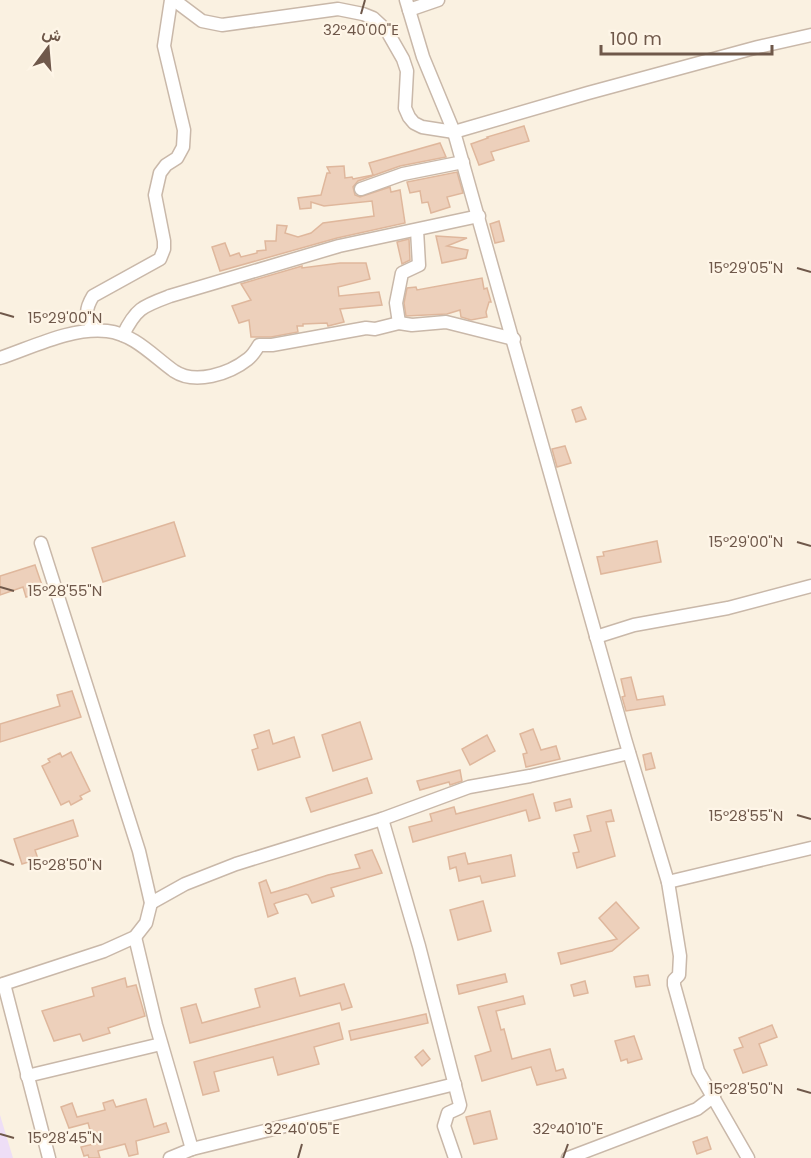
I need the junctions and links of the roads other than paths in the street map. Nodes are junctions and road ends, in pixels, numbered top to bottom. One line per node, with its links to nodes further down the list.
1 (173, 0): 5 (street); 11 (street)
2 (438, 0): 3 (street)
3 (408, 5): 5 (street)
4 (811, 35): 5 (street)
5 (454, 132): 6 (street)
6 (463, 162): 7 (street); 8 (street)
7 (361, 189)
8 (479, 216): 9 (street); 13 (street)
9 (417, 230): 10 (street); 12 (street)
10 (399, 323): 12 (street); 13 (street)
11 (94, 330): 12 (street); 14 (street)
12 (123, 335)
13 (513, 339): 17 (street)
14 (0, 358)
15 (41, 543): 22 (street)
16 (811, 586): 17 (street)
17 (596, 637): 18 (street)
18 (629, 753): 19 (street); 21 (street)
19 (382, 819): 22 (street); 27 (street)
20 (811, 848): 21 (street)
21 (668, 882): 28 (street)
22 (151, 903): 23 (street)
23 (135, 937): 24 (street); 25 (street)
24 (2, 985): 26 (street)
25 (161, 1044): 26 (street); 29 (street)
26 (27, 1076): 30 (street)
27 (455, 1084): 29 (street); 32 (street)
28 (714, 1096): 33 (street); 34 (street)
29 (192, 1149): 31 (street)
30 (49, 1158)
31 (170, 1158)
32 (455, 1158)
33 (568, 1158)
34 (748, 1158)

